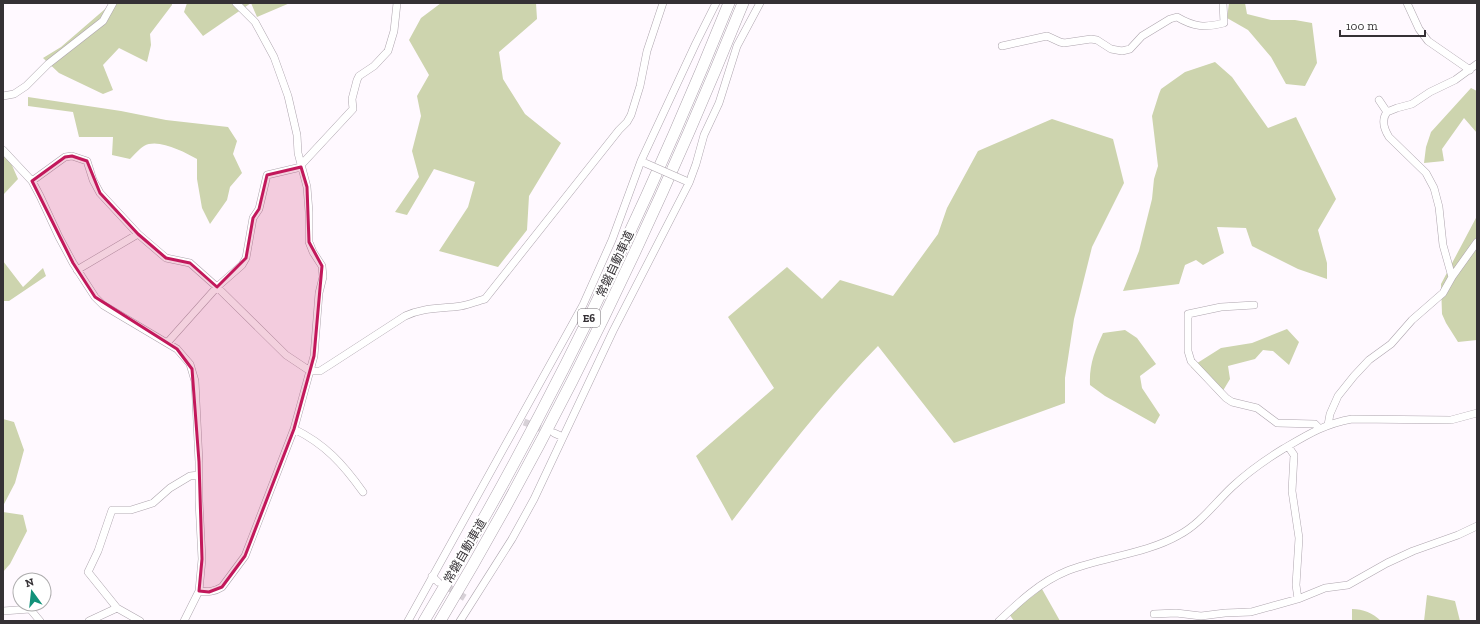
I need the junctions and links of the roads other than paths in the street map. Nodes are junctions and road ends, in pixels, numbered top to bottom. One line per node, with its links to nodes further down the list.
1 (114, 3): 14 (street)
2 (236, 3): 19 (street)
3 (397, 3): 19 (street)
4 (663, 3): 29 (street)
5 (716, 3): 18 (street)
6 (729, 3): 52 (highway, 常磐自動車道 / E6)
7 (743, 3): 53 (highway, 常磐自動車道 / E6)
8 (760, 3): 21 (street)
9 (1223, 3): 11 (street)
10 (1407, 3): 13 (street)
11 (1002, 46)
12 (1477, 64): 13 (street)
13 (1470, 70): 16 (street)
14 (3, 96)
15 (1379, 100): 16 (street)
16 (1387, 112): 25 (street)
17 (3, 150): 20 (street)
18 (643, 162): 21 (street, bridge); 40 (street)
19 (301, 166): 26 (street); 29 (street)
20 (32, 181): 22 (street); 24 (street)
21 (687, 182): 35 (street)
22 (138, 234): 24 (street); 26 (street)
23 (1477, 242): 25 (street)
24 (77, 270): 28 (street)
25 (1452, 277): 31 (street)
26 (217, 287): 28 (street); 29 (street)
27 (1254, 305): 32 (street)
28 (167, 343): 37 (street)
29 (310, 371): 33 (street)
30 (1477, 413): 31 (street)
31 (1328, 425): 32 (street)
32 (1319, 428): 36 (street)
33 (294, 429): 38 (street); 42 (street)
34 (554, 433): 35 (street)
35 (564, 437): 54 (street)
36 (1288, 446): 43 (street); 55 (street)
37 (199, 475): 42 (street); 44 (street)
38 (363, 492)
39 (1477, 526): 43 (street)
40 (432, 576): 41 (street); 51 (street)
41 (438, 582)
42 (199, 591): 50 (street)
43 (1298, 599): 46 (street)
44 (117, 608): 48 (street); 49 (street)
45 (3, 611): 47 (street)
46 (1154, 614)
47 (40, 621)
48 (90, 621)
49 (140, 621)
50 (184, 621)
51 (408, 621)
52 (424, 621)
53 (440, 621)
54 (460, 621)
55 (999, 621)

